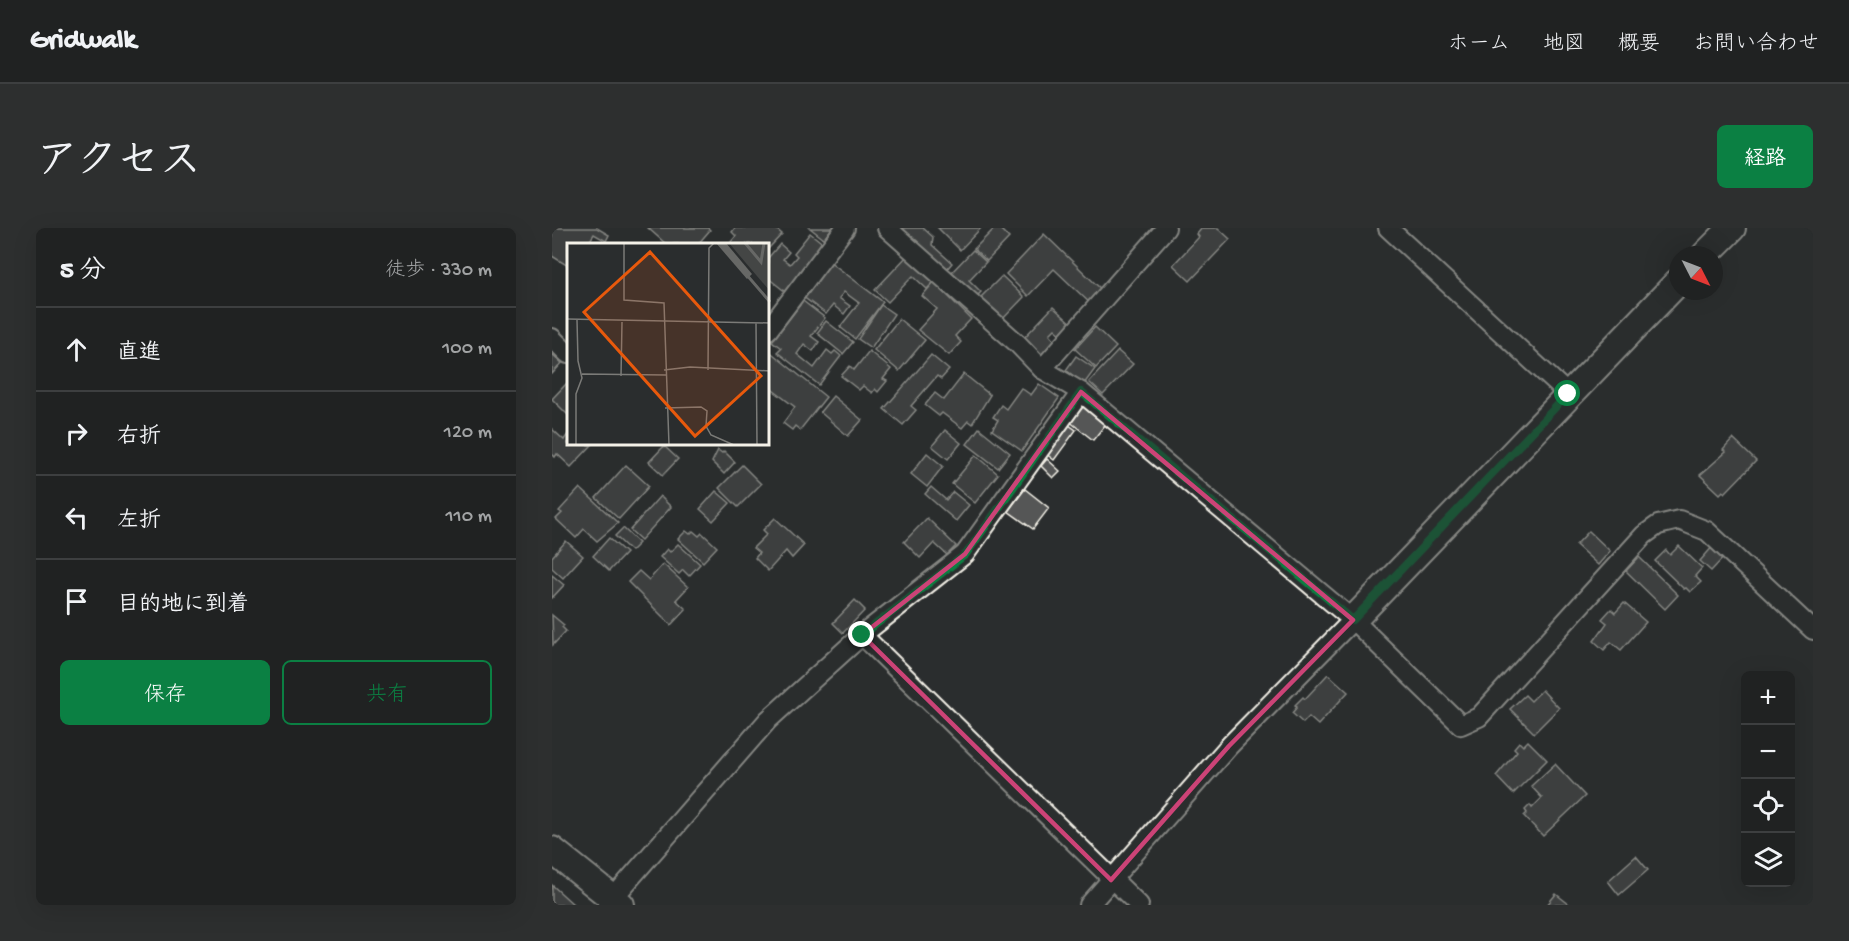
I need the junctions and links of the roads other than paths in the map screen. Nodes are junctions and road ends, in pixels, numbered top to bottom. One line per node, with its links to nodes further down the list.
1 (845, 228): 8 (street)
2 (887, 228): 11 (street)
3 (1167, 228): 11 (street)
4 (1388, 228): 13 (street)
5 (1732, 228): 6 (street)
6 (1714, 246)
7 (1669, 291): 13 (street)
8 (770, 327)
9 (552, 338): 10 (street)
10 (567, 353)
11 (1042, 369): 12 (street)
12 (1081, 392): 14 (street); 16 (street)
13 (1568, 394): 14 (street)
14 (1353, 620): 15 (street); 18 (street)
15 (1813, 630)
16 (862, 635): 18 (street); 19 (street)
17 (552, 850): 19 (street)
18 (1111, 880): 20 (street); 21 (street)
19 (614, 902)
20 (1089, 905)
21 (1139, 905)

